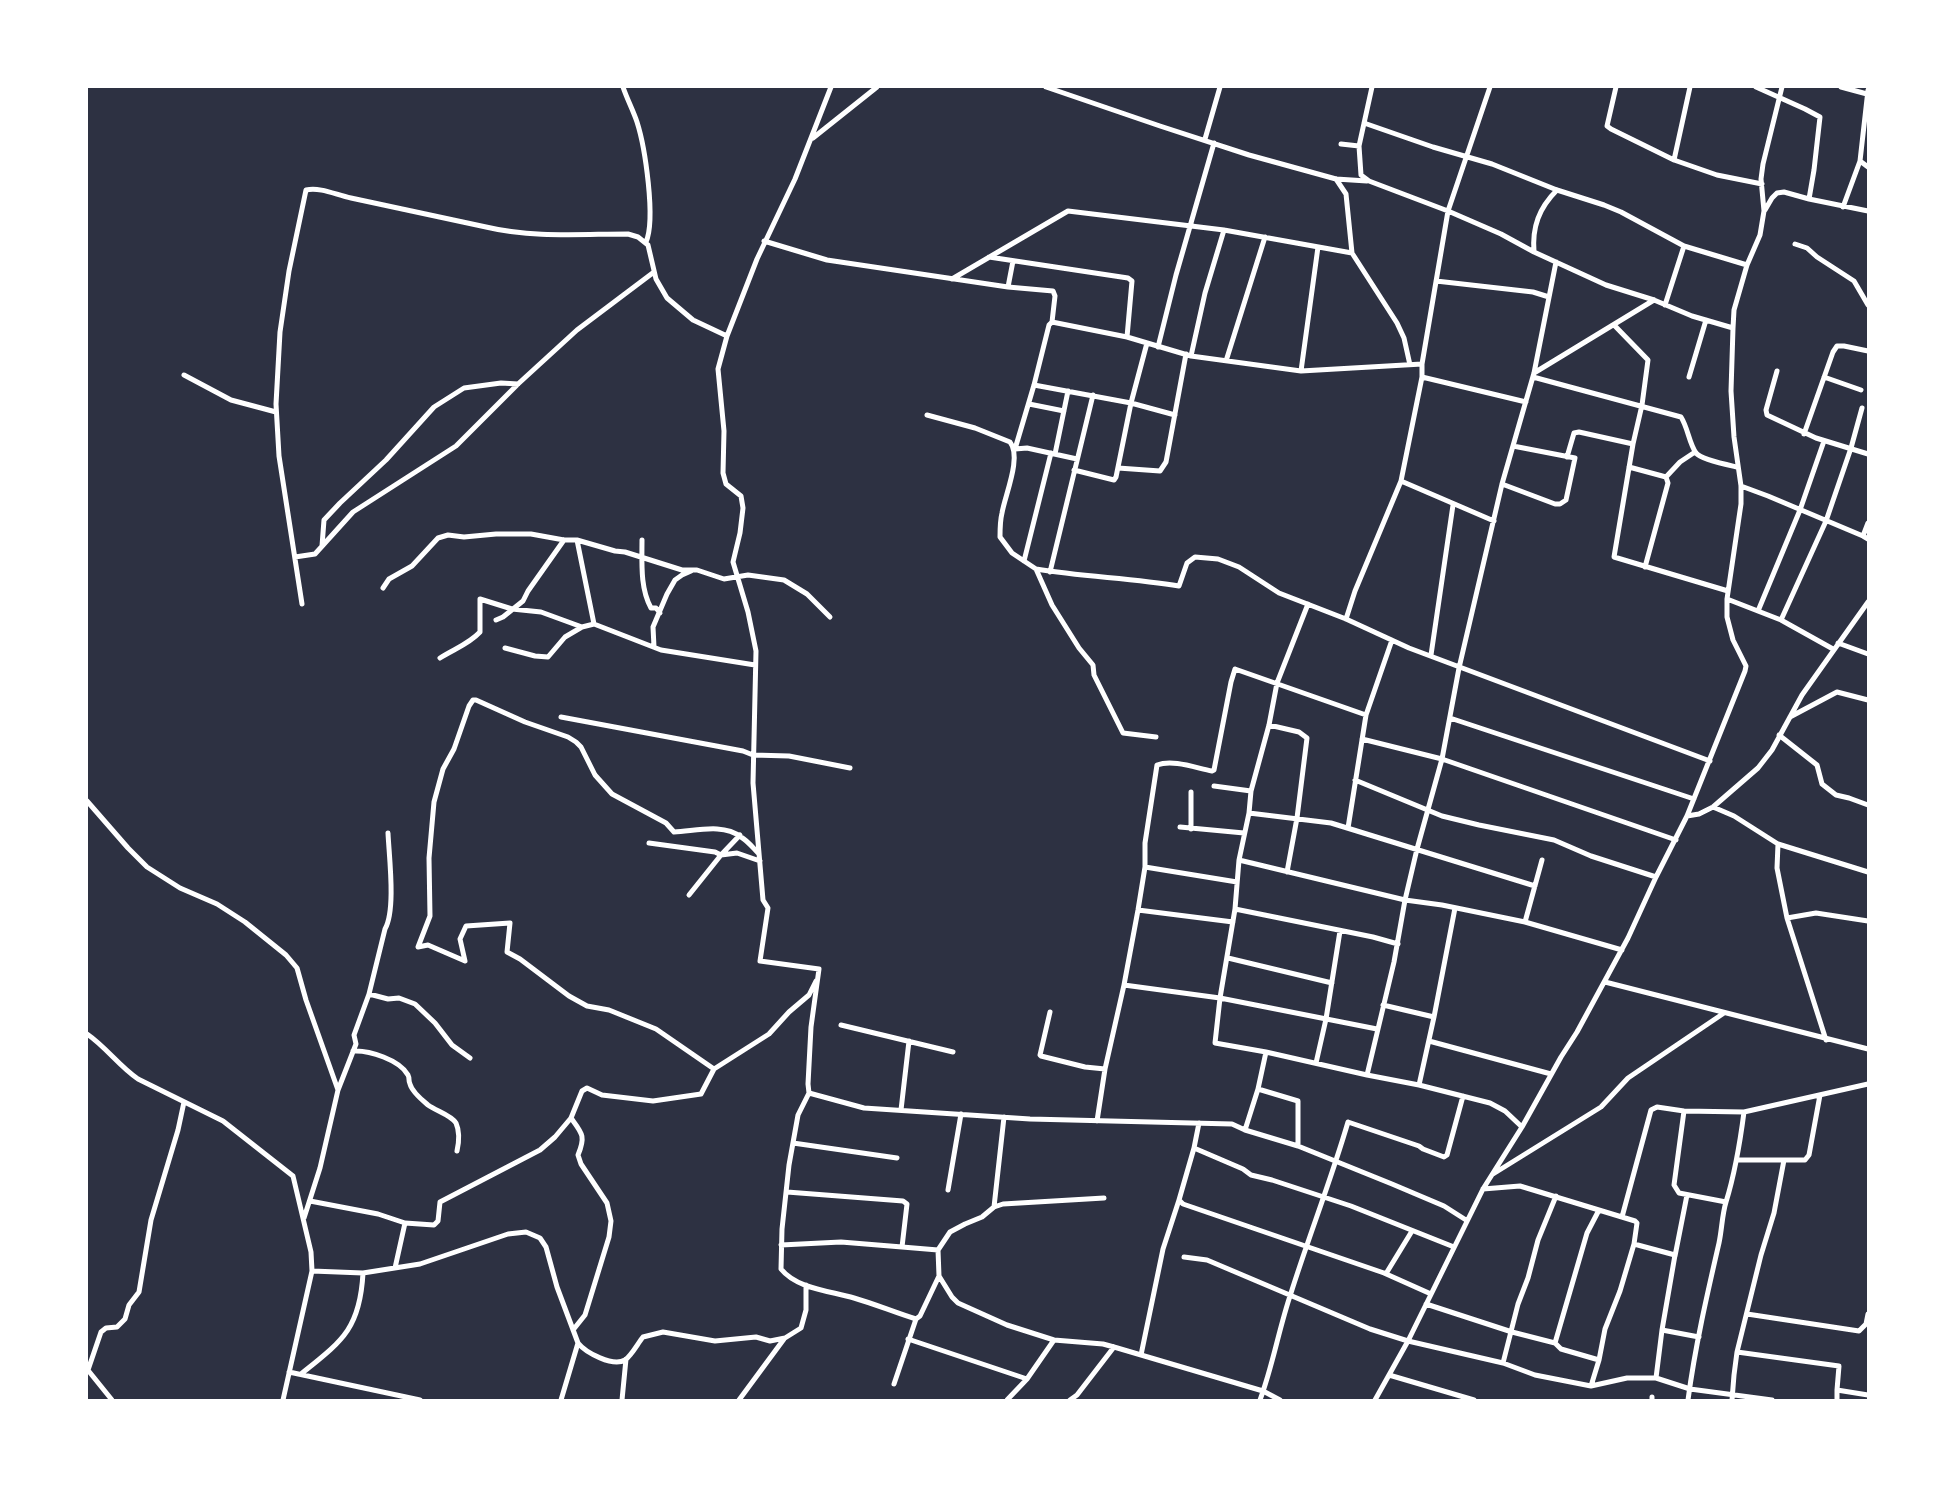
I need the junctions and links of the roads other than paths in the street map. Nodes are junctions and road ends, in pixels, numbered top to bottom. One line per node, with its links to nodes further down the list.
1 (623, 87): 38 (street)
2 (831, 87): 16 (street)
3 (877, 87): 16 (street)
4 (1046, 87): 17 (street)
5 (1220, 87): 17 (street)
6 (1372, 87): 15 (street)
7 (1490, 87): 21 (street)
8 (1616, 87): 22 (street)
9 (1690, 87): 22 (street)
10 (1756, 87): 14 (street)
11 (1782, 87): 14 (street)
12 (1842, 87): 13 (street)
13 (1867, 92): 23 (street)
14 (1779, 98): 27 (street); 29 (street)
15 (1364, 123): 20 (street); 21 (street)
16 (812, 139): 37 (street)
17 (1205, 140): 18 (street)
18 (1214, 143): 25 (street); 34 (street)
19 (1341, 144): 20 (street)
20 (1359, 146): 26 (street)
21 (1465, 156): 28 (street); 31 (street)
22 (1674, 160): 27 (street)
23 (1860, 160): 24 (street); 30 (street)
24 (1868, 167)
25 (1336, 179): 26 (street); 43 (street)
26 (1369, 181): 31 (street)
27 (1762, 184): 32 (street)
28 (1557, 190): 40 (street); 42 (street)
29 (1809, 199): 30 (street); 32 (street)
30 (1843, 207): 33 (street)
31 (1448, 211): 42 (street); 50 (street)
32 (1764, 211): 47 (street)
33 (1868, 211)
34 (1190, 226): 35 (street); 44 (street); 63 (street)
35 (1224, 230): 36 (street); 65 (street)
36 (1265, 237): 41 (street); 66 (street)
37 (764, 241): 49 (street); 60 (street)
38 (646, 242): 48 (street); 86 (street)
39 (1795, 244): 55 (street)
40 (1684, 246): 47 (street); 54 (street)
41 (1318, 248): 43 (street); 70 (street)
42 (1534, 252): 46 (street)
43 (1352, 253): 68 (street)
44 (989, 257): 45 (street); 49 (street)
45 (1012, 261): 51 (street); 61 (street)
46 (1556, 262): 52 (street); 53 (street)
47 (1747, 265): 59 (street)
48 (654, 272): 60 (street); 76 (street)
49 (952, 279): 51 (street)
50 (1436, 281): 52 (street); 67 (street)
51 (1008, 287): 57 (street)
52 (1549, 297): 72 (street)
53 (1654, 300): 54 (street); 58 (street)
54 (1665, 305): 56 (street)
55 (1868, 305)
56 (1706, 320): 59 (street); 74 (street)
57 (1052, 322): 61 (street); 77 (street)
58 (1614, 325): 72 (street); 84 (street)
59 (1733, 328): 102 (street)
60 (727, 336): 126 (street)
61 (1126, 337): 62 (street)
62 (1147, 343): 63 (street); 81 (street)
63 (1158, 347): 65 (street)
64 (1868, 351): 75 (street)
65 (1189, 355): 66 (street); 89 (street)
66 (1226, 361): 70 (street)
67 (1422, 364): 68 (street); 73 (street)
68 (1410, 365): 70 (street)
69 (1777, 370): 90 (street)
70 (1301, 371)
71 (184, 375): 86 (street)
72 (1534, 375): 82 (street); 84 (street)
73 (1422, 377): 82 (street); 106 (street)
74 (1689, 377)
75 (1824, 378): 78 (street); 90 (street)
76 (518, 384): 118 (street); 118 (street)
77 (1034, 385): 79 (street); 83 (street)
78 (1861, 390)
79 (1068, 391): 80 (street); 87 (street)
80 (1093, 395): 81 (street); 100 (street)
81 (1131, 402): 89 (street); 103 (street)
82 (1526, 402): 93 (street)
83 (1029, 404): 87 (street); 95 (street)
84 (1642, 405): 92 (street); 96 (street)
85 (1862, 408): 94 (street)
86 (276, 411): 119 (street)
87 (1064, 411): 97 (street)
88 (927, 415): 95 (street)
89 (1174, 415): 103 (street)
90 (1804, 434): 91 (street)
91 (1824, 441): 94 (street); 110 (street)
92 (1633, 444): 99 (street); 101 (street)
93 (1513, 446): 99 (street); 107 (street)
94 (1851, 448): 98 (street); 112 (street)
95 (1015, 449): 97 (street); 121 (street)
96 (1695, 452): 102 (street); 105 (street)
97 (1053, 454): 100 (street); 121 (street)
98 (1868, 454)
99 (1567, 457): 107 (street)
100 (1077, 459): 104 (street)
101 (1629, 467): 105 (street); 122 (street)
102 (1737, 467): 108 (street)
103 (1118, 468): 104 (street)
104 (1074, 470): 125 (street)
105 (1666, 477): 122 (street)
106 (1401, 481): 109 (street); 137 (street)
107 (1502, 484): 111 (street)
108 (1741, 486): 110 (street); 128 (street)
109 (1453, 505): 111 (street); 148 (street)
110 (1800, 510): 112 (street); 134 (street)
111 (1494, 521): 151 (street)
112 (1826, 521): 114 (street); 139 (street)
113 (1868, 523): 114 (street)
114 (1865, 538)
115 (564, 540): 116 (street); 127 (street); 133 (street)
116 (577, 540): 120 (street); 140 (street)
117 (642, 540): 120 (street)
118 (322, 547): 119 (street)
119 (295, 557): 131 (street)
120 (642, 558): 124 (street); 135 (street)
121 (1024, 561): 123 (street)
122 (1645, 567): 128 (street)
123 (1036, 569): 125 (street); 160 (street)
124 (692, 570): 126 (street); 135 (street)
125 (1050, 572): 132 (street)
126 (738, 578): 136 (street); 150 (street)
127 (383, 588)
128 (1728, 591): 129 (street)
129 (1727, 599): 134 (street); 164 (street)
130 (1868, 602): 143 (street)
131 (302, 604)
132 (1308, 604): 137 (street); 152 (street)
133 (512, 609): 138 (street); 141 (street); 149 (street)
134 (1758, 611): 139 (street)
135 (660, 613): 144 (street)
136 (830, 616)
137 (1346, 619): 142 (street)
138 (496, 620)
139 (1781, 620): 146 (street)
140 (594, 624): 141 (street); 144 (street)
141 (582, 627): 145 (street)
142 (1392, 640): 148 (street); 154 (street)
143 (1838, 643): 146 (street); 147 (street)
144 (654, 647): 150 (street)
145 (505, 648)
146 (1833, 649): 157 (street)
147 (1868, 654)
148 (1431, 655): 151 (street)
149 (440, 658)
150 (755, 665): 162 (street)
151 (1459, 668): 156 (street); 164 (street)
152 (1277, 683): 154 (street); 158 (street); 193 (street)
153 (1868, 699): 157 (street)
154 (1366, 715): 161 (street)
155 (561, 717): 162 (street)
156 (1450, 718): 163 (street); 170 (street)
157 (1788, 718): 159 (street)
158 (1269, 725): 168 (street); 177 (street)
159 (1779, 735): 172 (street); 173 (street)
160 (1156, 737)
161 (1362, 739): 163 (street); 166 (street)
162 (753, 755): 165 (street); 188 (street)
163 (1442, 759): 174 (street); 184 (street)
164 (1710, 761): 170 (street)
165 (850, 768)
166 (1355, 780): 174 (street); 179 (street)
167 (1214, 786): 168 (street)
168 (1251, 791): 175 (street)
169 (1191, 792): 180 (street)
170 (1694, 799): 176 (street)
171 (87, 801): 242 (street)
172 (1868, 805)
173 (1713, 807): 176 (street); 186 (street)
174 (1429, 810): 187 (street); 196 (street)
175 (1249, 813): 177 (street); 182 (street)
176 (1687, 816): 184 (street)
177 (1296, 818): 179 (street); 194 (street)
178 (1180, 827): 180 (street)
179 (1348, 828): 187 (street)
180 (1191, 829): 182 (street)
181 (388, 833): 216 (street)
182 (1244, 833): 190 (street)
183 (740, 835): 188 (street); 189 (street); 235 (street)
184 (1676, 840): 196 (street)
185 (649, 843): 189 (street)
186 (1778, 844): 195 (street); 204 (street)
187 (1417, 849): 198 (street); 200 (street)
188 (759, 854): 192 (street)
189 (721, 855): 192 (street); 199 (street)
190 (1239, 860): 194 (street); 197 (street)
191 (1542, 860): 198 (street)
192 (760, 861): 212 (street)
193 (1145, 867): 197 (street); 203 (street)
194 (1287, 872): 200 (street)
195 (1868, 872)
196 (1656, 877): 210 (street)
197 (1237, 882): 202 (street)
198 (1535, 886): 207 (street)
199 (689, 895)
200 (1405, 900): 201 (street); 209 (street)
201 (1455, 908): 207 (street); 221 (street)
202 (1235, 909): 206 (street); 208 (street)
203 (1138, 910): 206 (street); 215 (street)
204 (1787, 918): 205 (street); 226 (street)
205 (1868, 921)
206 (1233, 922): 211 (street)
207 (1525, 922): 210 (street)
208 (1340, 931): 209 (street); 214 (street)
209 (1398, 944): 218 (street)
210 (1622, 950): 213 (street)
211 (1228, 958): 214 (street); 217 (street)
212 (819, 977): 235 (street); 243 (street)
213 (1605, 982): 220 (street); 237 (street)
214 (1332, 983): 222 (street)
215 (1124, 985): 217 (street); 236 (street)
216 (369, 994): 230 (street); 233 (street)
217 (1220, 998): 222 (street); 232 (street)
218 (1383, 1005): 221 (street); 224 (street)
219 (1050, 1012): 236 (street)
220 (1724, 1013): 226 (street); 265 (street)
221 (1434, 1017): 228 (street)
222 (1326, 1019): 224 (street); 234 (street)
223 (841, 1025): 227 (street)
224 (1377, 1029): 238 (street)
225 (87, 1034): 246 (street)
226 (1826, 1040): 229 (street)
227 (909, 1041): 231 (street); 247 (street)
228 (1429, 1041): 237 (street); 240 (street)
229 (1868, 1049)
230 (353, 1051): 242 (street); 260 (street)
231 (953, 1052)
232 (1266, 1052): 234 (street); 241 (street)
233 (470, 1058)
234 (1316, 1063): 238 (street)
235 (714, 1069): 252 (street)
236 (1105, 1069): 253 (street)
237 (1551, 1074): 255 (street)
238 (1367, 1075): 240 (street)
239 (1868, 1084): 244 (street)
240 (1419, 1085): 245 (street)
241 (1258, 1089): 256 (street); 258 (street)
242 (338, 1090): 274 (street)
243 (809, 1093): 247 (street); 257 (street)
244 (1820, 1095): 249 (street); 263 (street)
245 (1463, 1096): 255 (street); 264 (street)
246 (184, 1102): 279 (street); 320 (street)
247 (901, 1110): 250 (street)
248 (1684, 1111): 249 (street); 269 (street); 278 (street)
249 (1744, 1112): 262 (street)
250 (961, 1114): 251 (street); 267 (street)
251 (1004, 1117): 253 (street); 276 (street)
252 (571, 1118): 281 (street); 304 (street)
253 (1097, 1121): 254 (street)
254 (1199, 1124): 256 (street); 259 (street)
255 (1522, 1127): 265 (street)
256 (1245, 1130): 258 (street)
257 (793, 1143): 261 (street); 268 (street)
258 (1298, 1146): 264 (street)
259 (1194, 1148): 271 (street); 273 (street)
260 (457, 1151)
261 (897, 1158)
262 (1737, 1160): 263 (street); 275 (street)
263 (1784, 1160): 300 (street)
264 (1337, 1161): 271 (street); 280 (street)
265 (1492, 1175): 266 (street)
266 (1483, 1189): 270 (street); 280 (street)
267 (948, 1190)
268 (787, 1192): 284 (street); 285 (street)
269 (1687, 1194): 275 (street); 289 (street)
270 (1556, 1196): 277 (street); 306 (street)
271 (1322, 1197): 282 (street); 286 (street)
272 (1104, 1198): 276 (street)
273 (1179, 1200): 286 (street); 316 (street)
274 (310, 1201): 279 (street); 281 (street)
275 (1726, 1202): 307 (street)
276 (994, 1208): 288 (street)
277 (1599, 1210): 278 (street); 313 (street)
278 (1622, 1217): 283 (street)
279 (304, 1218): 292 (street)
280 (1467, 1220): 287 (street)
281 (405, 1223): 291 (street)
282 (1412, 1231): 287 (street); 294 (street)
283 (1634, 1244): 289 (street); 318 (street)
284 (781, 1245): 285 (street); 296 (street)
285 (903, 1246): 288 (street)
286 (1306, 1246): 294 (street); 298 (street)
287 (1454, 1247): 297 (street)
288 (938, 1251): 295 (street)
289 (1675, 1256): 305 (street)
290 (1184, 1257): 298 (street)
291 (395, 1268): 293 (street); 304 (street)
292 (312, 1271): 293 (street); 321 (street)
293 (363, 1273): 322 (street)
294 (1384, 1273): 297 (street)
295 (939, 1276): 302 (street); 310 (street)
296 (806, 1285): 302 (street); 308 (street)
297 (1431, 1294): 299 (street)
298 (1289, 1297): 311 (street); 331 (street)
299 (1426, 1304): 306 (street); 311 (street)
300 (1747, 1314): 303 (street); 315 (street)
301 (1868, 1314): 303 (street)
302 (916, 1319): 309 (street)
303 (1867, 1325)
304 (573, 1330): 312 (street)
305 (1662, 1330): 307 (street); 324 (street)
306 (1512, 1332): 313 (street); 319 (street)
307 (1699, 1337): 328 (street)
308 (785, 1338): 317 (street); 340 (street)
309 (908, 1339): 325 (street); 326 (street)
310 (1054, 1340): 314 (street); 325 (street)
311 (1407, 1341): 319 (street); 323 (street)
312 (578, 1343): 317 (street); 338 (street)
313 (1555, 1343): 318 (street)
314 (1114, 1347): 316 (street); 342 (street)
315 (1737, 1352): 329 (street); 333 (street)
316 (1141, 1355): 331 (street)
317 (626, 1359): 339 (street)
318 (1599, 1360): 327 (street)
319 (1503, 1364): 327 (street)
320 (88, 1370): 334 (street)
321 (289, 1372): 322 (street); 335 (street)
322 (301, 1374): 330 (street)
323 (1389, 1375): 345 (street); 346 (street)
324 (1656, 1378): 327 (street); 328 (street)
325 (1027, 1379): 341 (street)
326 (894, 1384)
327 (1591, 1386)
328 (1690, 1389): 333 (street); 347 (street)
329 (1837, 1390): 332 (street); 349 (street)
330 (382, 1391): 336 (street); 337 (street)
331 (1263, 1391): 343 (street); 344 (street)
332 (1868, 1395)
333 (1733, 1397): 348 (street)
334 (112, 1400)
335 (283, 1400)
336 (381, 1400)
337 (420, 1400)
338 (561, 1400)
339 (622, 1400)
340 (739, 1400)
341 (1007, 1400)
342 (1070, 1400)
343 (1260, 1400)
344 (1280, 1400)
345 (1375, 1400)
346 (1474, 1400)
347 (1689, 1400)
348 (1772, 1400)
349 (1836, 1400)

